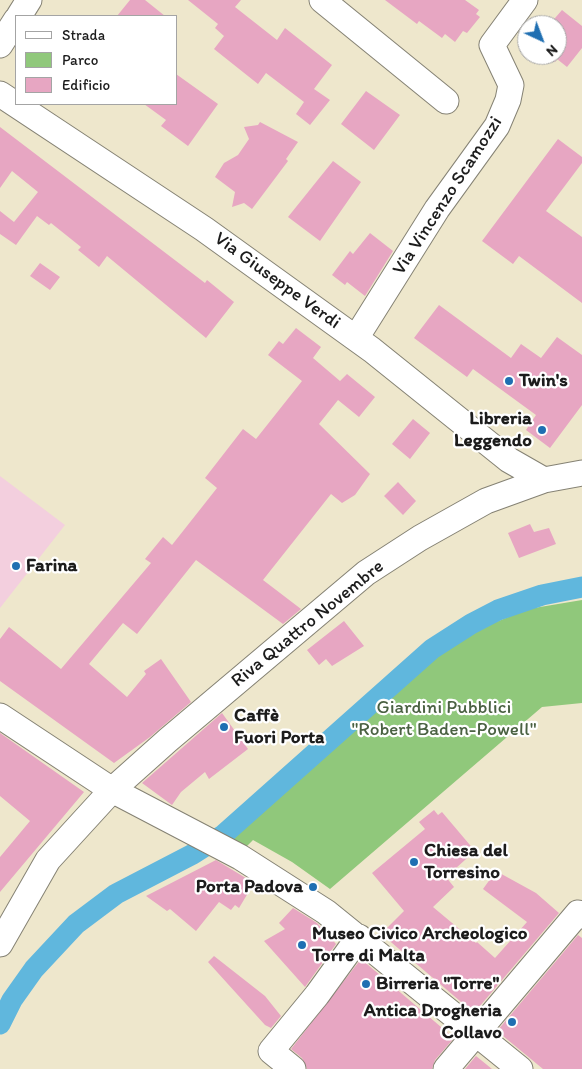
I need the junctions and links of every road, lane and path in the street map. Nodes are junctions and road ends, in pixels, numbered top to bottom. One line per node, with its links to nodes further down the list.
1 (29, 0): 4 (street)
2 (322, 0): 8 (street)
3 (525, 0): 11 (street, Via Vincenzo Scamozzi)
4 (20, 15)
5 (15, 22): 6 (street)
6 (0, 45)
7 (0, 94): 9 (street, Via Giuseppe Verdi)
8 (446, 101)
9 (15, 104)
10 (17, 105): 11 (street, Via Giuseppe Verdi)
11 (356, 338): 13 (street, Via Giuseppe Verdi)
12 (582, 472): 13 (street, Riva Quattro Novembre)
13 (544, 480): 15 (street, Riva Quattro Novembre)
14 (0, 716): 15 (street)
15 (112, 790): 17 (street); 18 (street, Riva Quattro Novembre)
16 (582, 916): 19 (street)
17 (359, 937): 19 (street); 20 (street)
18 (0, 944)
19 (476, 1034): 21 (street); 22 (street)
20 (293, 1069)
21 (446, 1069)
22 (520, 1069)

